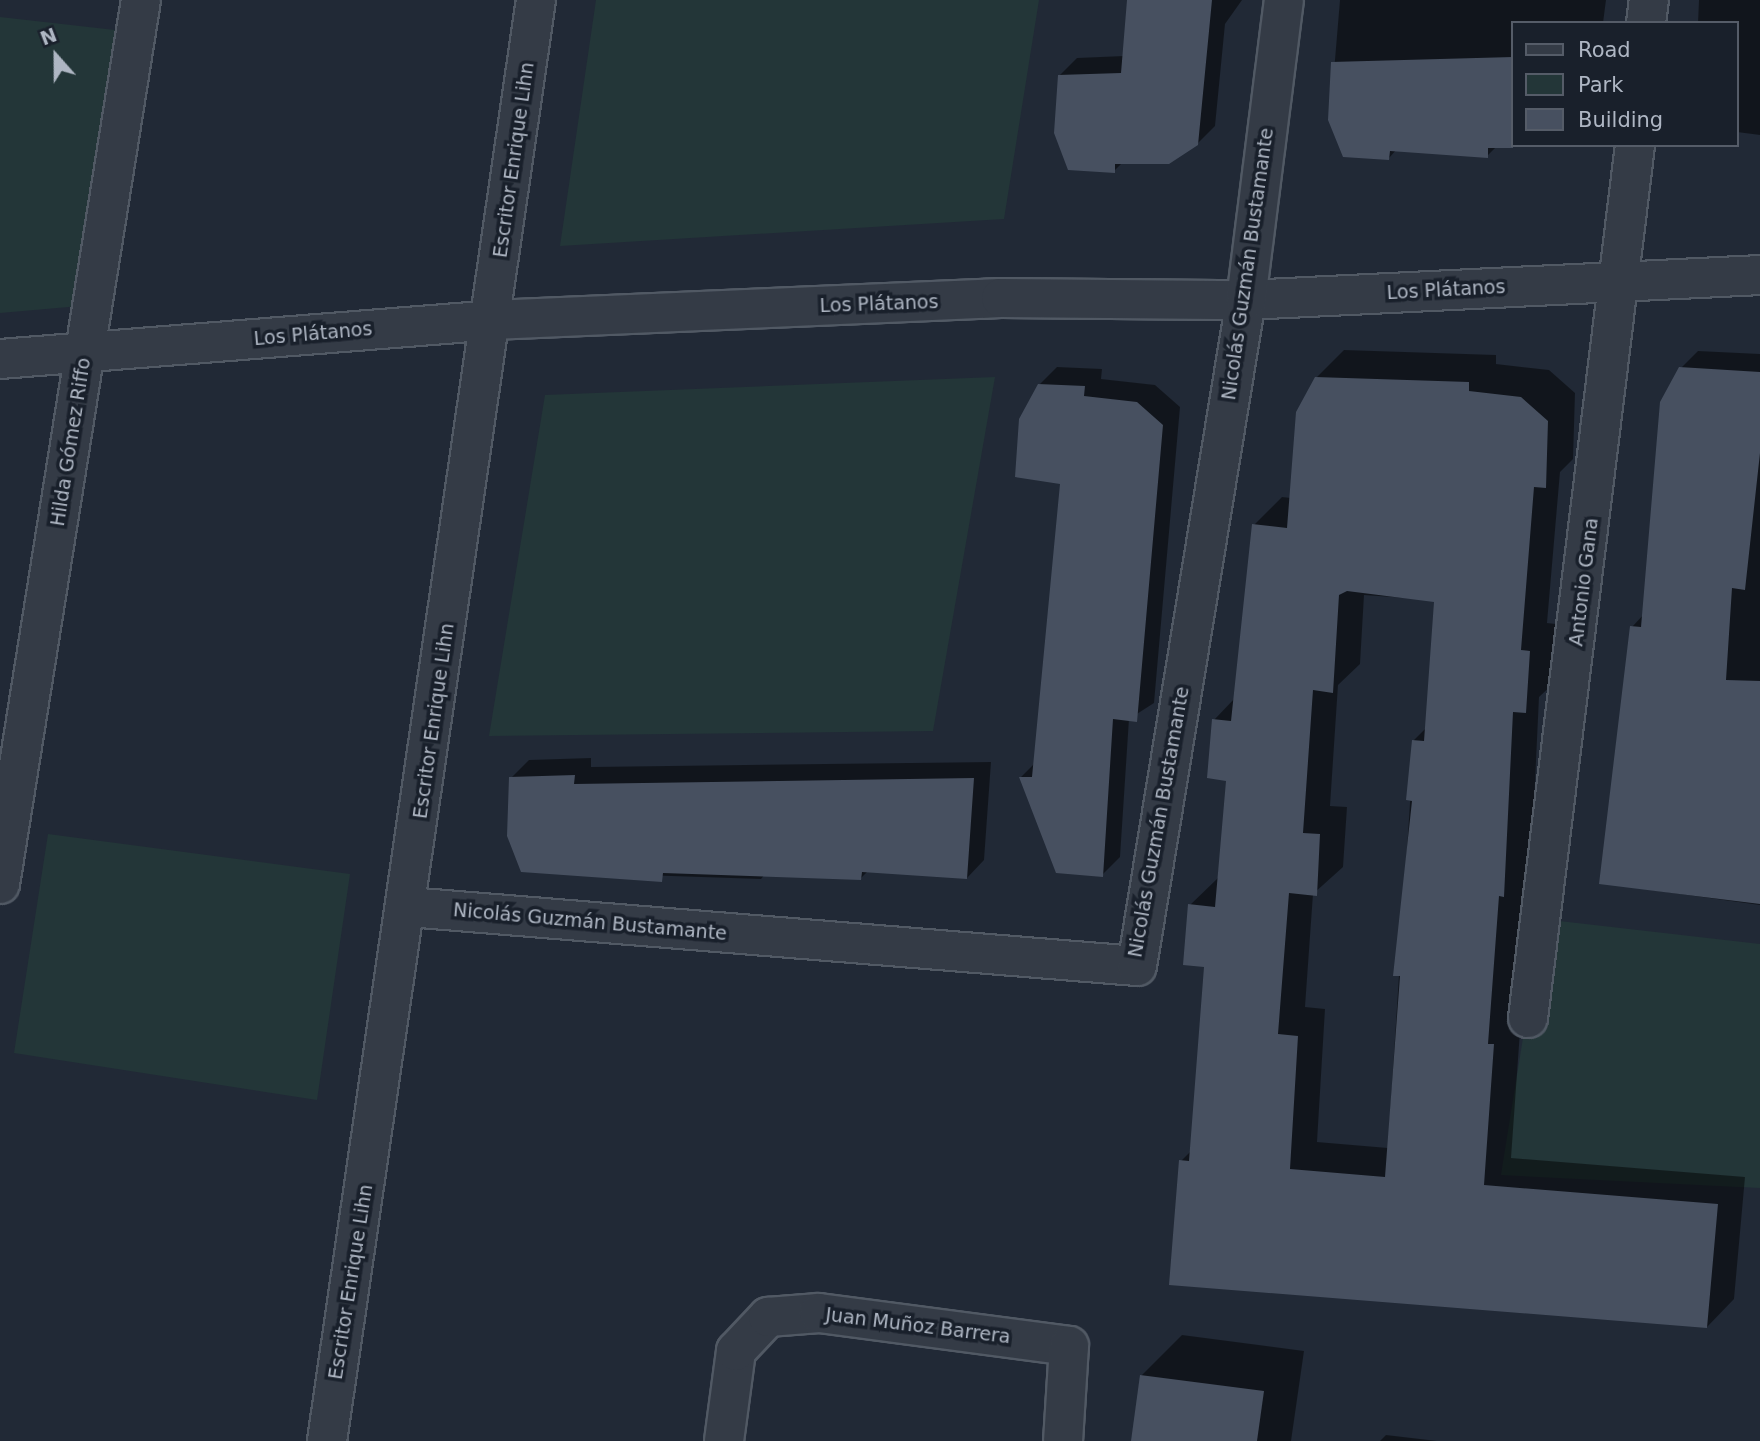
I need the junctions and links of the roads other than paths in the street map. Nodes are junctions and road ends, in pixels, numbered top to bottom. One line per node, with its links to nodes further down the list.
1 (141, 0): 11 (street, Hilda Gómez Riffo)
2 (536, 0): 10 (street, Escritor Enrique Lihn)
3 (1284, 0): 9 (street, Nicolás Guzmán Bustamante)
4 (1648, 0): 5 (street)
5 (1646, 21)
6 (1635, 147): 8 (street, Antonio Gana)
7 (1760, 275): 8 (street, Los Plátanos)
8 (1622, 282): 9 (street, Los Plátanos); 15 (street, Antonio Gana)
9 (1246, 300): 10 (street, Los Plátanos); 14 (street, Nicolás Guzmán Bustamante)
10 (492, 320): 11 (street, Los Plátanos); 14 (street, Escritor Enrique Lihn)
11 (86, 353): 12 (street, Los Plátanos); 13 (street, Hilda Gómez Riffo)
12 (0, 359)
13 (0, 884)
14 (408, 907): 16 (street, Escritor Enrique Lihn)
15 (1528, 1018)
16 (327, 1441)
17 (724, 1441): 18 (street, Juan Muñoz Barrera)
18 (1063, 1441)

